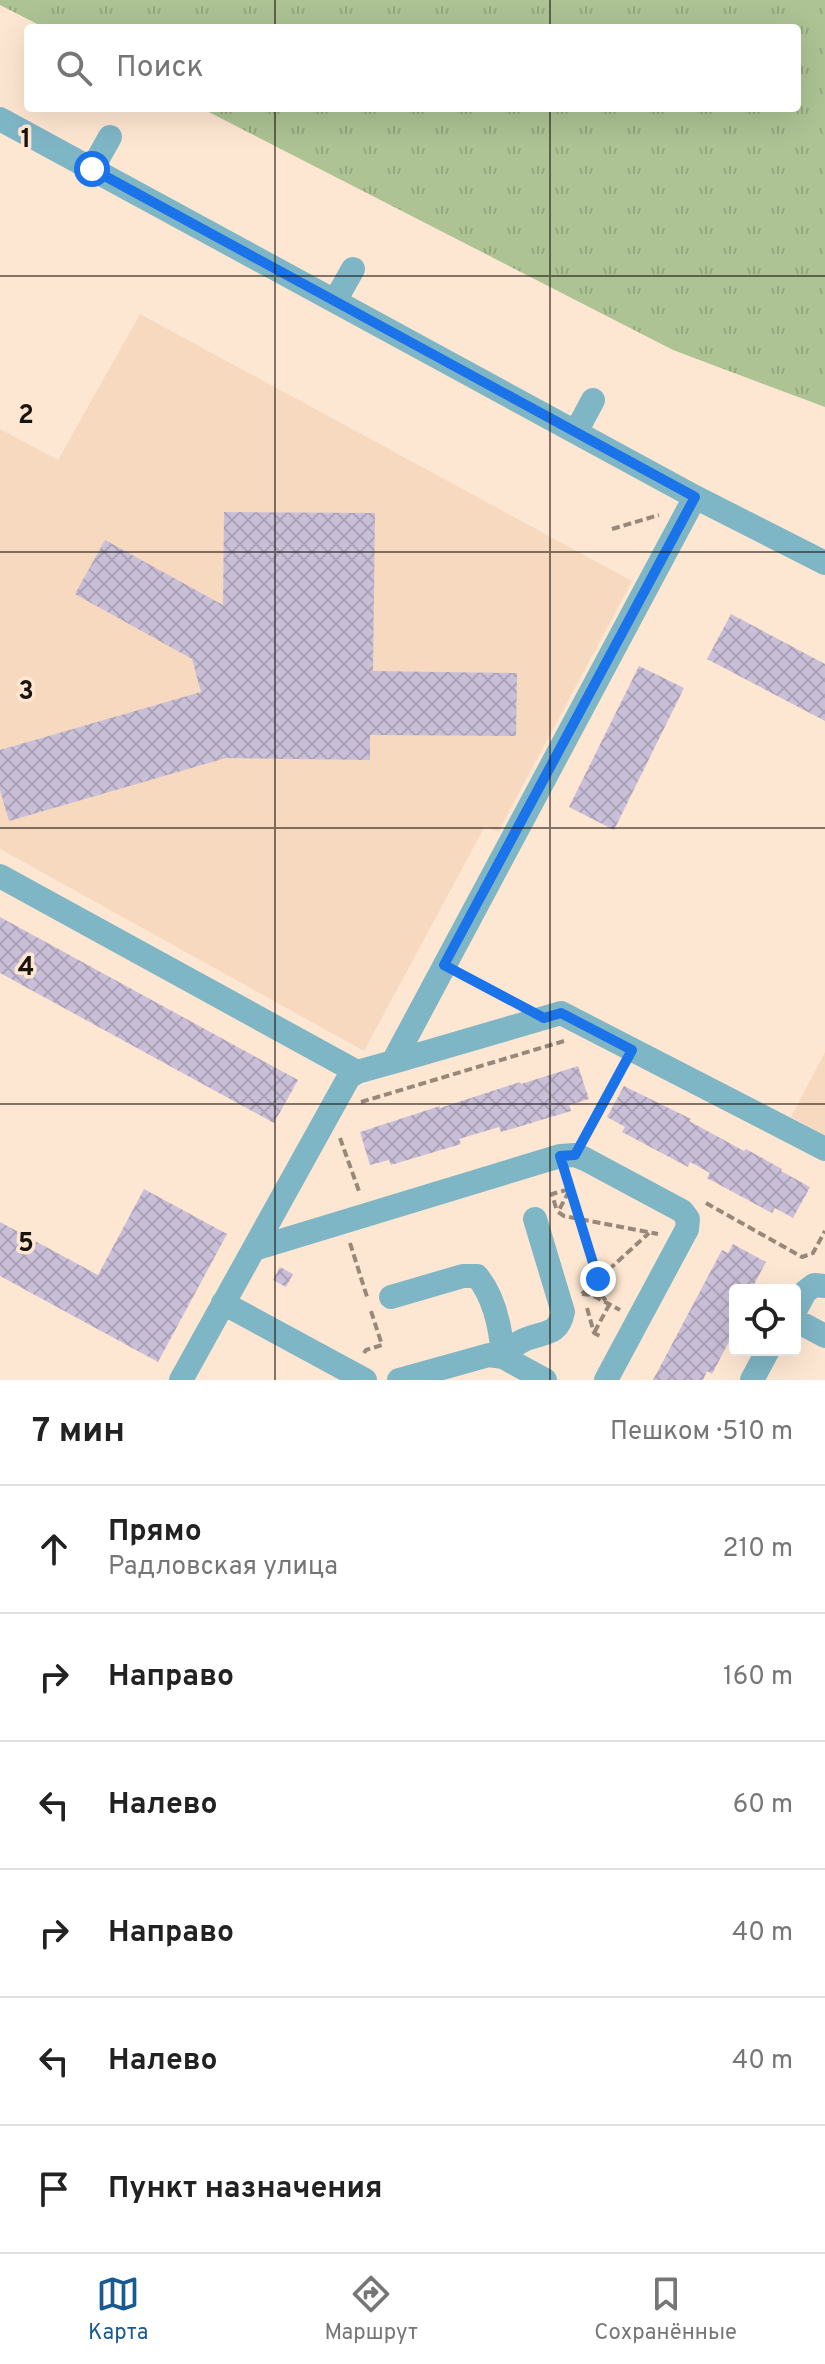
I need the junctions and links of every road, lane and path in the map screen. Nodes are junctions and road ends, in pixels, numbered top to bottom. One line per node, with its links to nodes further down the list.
1 (0, 119): 3 (street)
2 (110, 137): 3 (street)
3 (92, 169): 5 (street)
4 (353, 269): 5 (street)
5 (335, 301): 7 (street)
6 (593, 400): 7 (street)
7 (576, 432): 8 (street)
8 (695, 497): 11 (street); 13 (street)
9 (662, 514): 10 (path)
10 (612, 529)
11 (825, 563)
12 (0, 876): 18 (street)
13 (444, 965): 14 (path); 17 (street)
14 (544, 1018): 15 (street); 17 (street)
15 (596, 1031): 16 (street); 19 (path)
16 (632, 1050): 20 (street); 21 (path)
17 (393, 1062): 18 (street)
18 (357, 1072): 19 (street)
19 (330, 1111): 25 (path); 31 (street)
20 (825, 1149)
21 (568, 1156): 22 (path); 25 (street); 30 (street)
22 (570, 1189): 24 (path); 24 (path); 26 (path)
23 (694, 1196): 28 (path)
24 (546, 1216): 26 (path); 27 (path); 47 (street)
25 (356, 1218): 31 (street); 48 (path)
26 (579, 1219): 29 (path); 32 (path)
27 (562, 1226)
28 (825, 1231)
29 (650, 1232): 30 (path); 32 (path)
30 (682, 1238): 40 (street)
31 (254, 1249): 38 (street)
32 (598, 1279): 35 (path); 39 (path)
33 (578, 1280): 35 (path)
34 (825, 1286): 37 (street)
35 (582, 1294): 39 (path); 42 (path)
36 (391, 1297): 47 (street)
37 (801, 1300)
38 (223, 1303): 48 (street); 49 (street)
39 (609, 1305): 40 (path); 42 (path)
40 (638, 1320): 44 (street)
41 (801, 1323): 43 (street)
42 (594, 1333): 44 (path)
43 (825, 1336)
44 (623, 1348): 53 (street)
45 (765, 1356): 54 (street)
46 (474, 1357): 47 (street); 50 (street); 51 (street)
47 (503, 1357): 52 (street)
48 (359, 1377)
49 (181, 1380)
50 (399, 1380)
51 (461, 1380)
52 (545, 1380)
53 (606, 1380)
54 (752, 1380)

